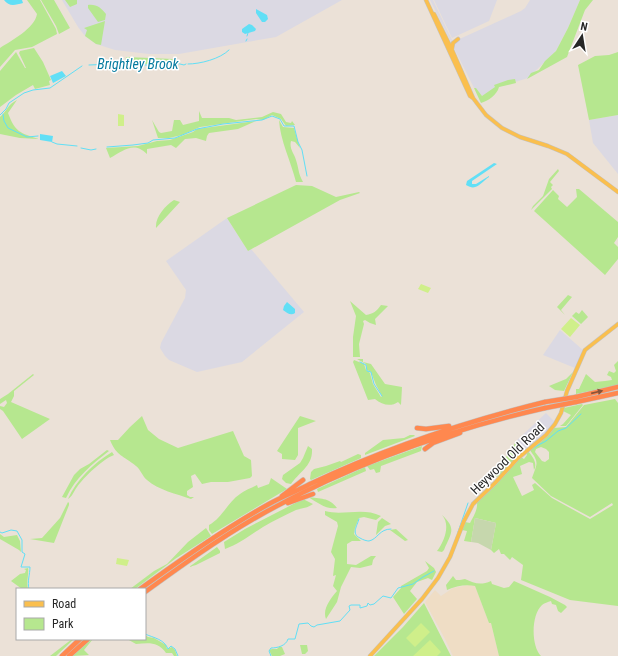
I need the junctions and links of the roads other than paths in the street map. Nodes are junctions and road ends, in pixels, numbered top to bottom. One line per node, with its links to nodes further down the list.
1 (426, 0): 2 (main road)
2 (431, 11): 3 (main road); 7 (main road)
3 (446, 37): 5 (main road); 6 (main road)
4 (458, 39): 6 (main road)
5 (450, 40)
6 (452, 50): 7 (main road)
7 (473, 98): 8 (main road)
8 (618, 192)
9 (618, 324): 27 (main road, Heywood Old Road)
10 (618, 387): 12 (highway, one-way to 10)
11 (618, 393): 12 (highway)
12 (576, 399): 13 (highway, bridge); 14 (highway, bridge)
13 (488, 416): 15 (highway); 19 (highway)
14 (505, 417): 16 (highway); 20 (highway)
15 (417, 428)
16 (425, 449)
17 (303, 480): 19 (highway)
18 (313, 494): 20 (highway)
19 (270, 503): 21 (highway)
20 (279, 505): 22 (highway)
21 (141, 588)
22 (146, 591)
23 (79, 640): 25 (highway)
24 (87, 640): 26 (highway)
25 (62, 656)
26 (69, 656)
27 (370, 656)

